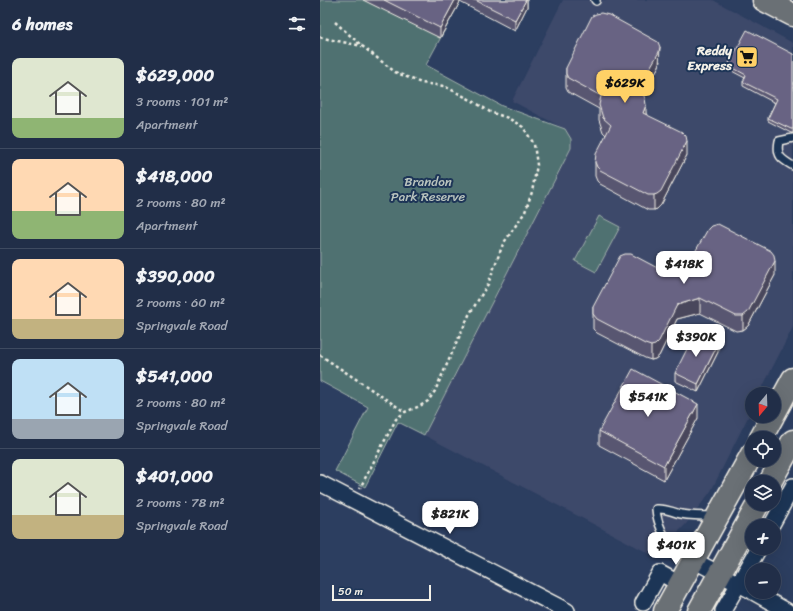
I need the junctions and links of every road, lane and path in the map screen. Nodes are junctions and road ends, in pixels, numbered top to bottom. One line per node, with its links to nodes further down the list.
1 (764, 0): 2 (main road)
2 (793, 15)
3 (335, 22): 5 (path)
4 (320, 37): 5 (path)
5 (362, 46): 11 (path)
6 (793, 138): 7 (lane)
7 (793, 166)
8 (320, 355): 11 (path)
9 (793, 379): 10 (main road)
10 (781, 401)
11 (405, 412): 17 (path)
12 (793, 441): 14 (main road)
13 (745, 467): 19 (main road)
14 (774, 475)
15 (320, 483): 17 (street)
16 (793, 486): 20 (street)
17 (353, 500): 29 (street)
18 (754, 511): 23 (main road)
19 (718, 516): 22 (main road); 22 (lane)
20 (775, 519)
21 (755, 555): 25 (street)
22 (693, 560): 23 (street); 24 (main road)
23 (720, 574): 25 (street); 31 (main road)
24 (680, 584): 28 (street); 30 (main road)
25 (739, 584): 26 (street); 32 (street)
26 (745, 588)
27 (765, 599): 33 (street)
28 (643, 603)
29 (567, 611)
30 (665, 611)
31 (698, 611)
32 (723, 611)
33 (787, 611)

